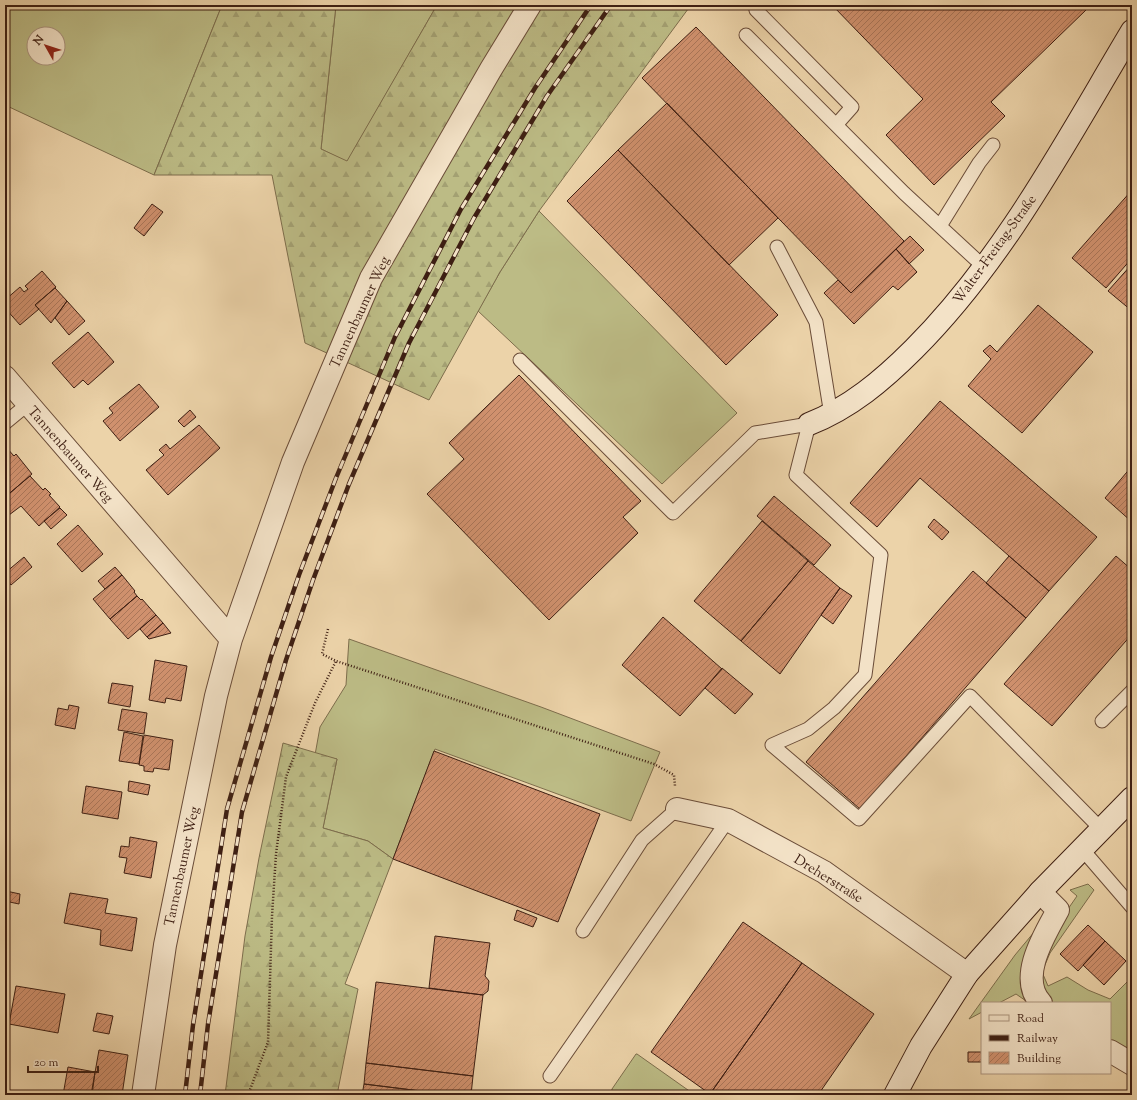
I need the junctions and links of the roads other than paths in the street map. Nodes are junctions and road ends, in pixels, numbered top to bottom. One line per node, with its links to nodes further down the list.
1 (530, 5): 16 (street, Tannenbaumer Weg)
2 (755, 5): 5 (lane)
3 (1132, 31): 9 (street, Walter-Freitag-Straße)
4 (746, 35): 5 (lane)
5 (836, 125): 7 (lane)
6 (993, 145): 7 (lane)
7 (940, 226): 9 (lane)
8 (777, 247): 13 (lane)
9 (984, 267): 13 (street, Walter-Freitag-Straße)
10 (520, 360): 15 (lane)
11 (5, 378): 12 (street, Tannenbaumer Weg)
12 (28, 404): 14 (lane); 16 (street, Tannenbaumer Weg)
13 (831, 415): 15 (street, Walter-Freitag-Straße)
14 (5, 423)
15 (809, 424): 22 (lane)
16 (231, 639): 32 (street, Tannenbaumer Weg)
17 (1132, 691): 18 (lane)
18 (1102, 721)
19 (1132, 798): 22 (street)
20 (677, 809): 21 (street, Dreherstraße); 26 (lane)
21 (728, 820): 27 (street, Dreherstraße); 31 (lane)
22 (1101, 829): 23 (street)
23 (1082, 849): 24 (street); 25 (lane)
24 (1040, 892): 27 (street); 28 (street)
25 (1132, 907)
26 (583, 931)
27 (967, 974): 33 (street)
28 (1040, 1002)
29 (1111, 1052): 30 (street)
30 (1132, 1064)
31 (550, 1076)
32 (143, 1095)
33 (895, 1095)

